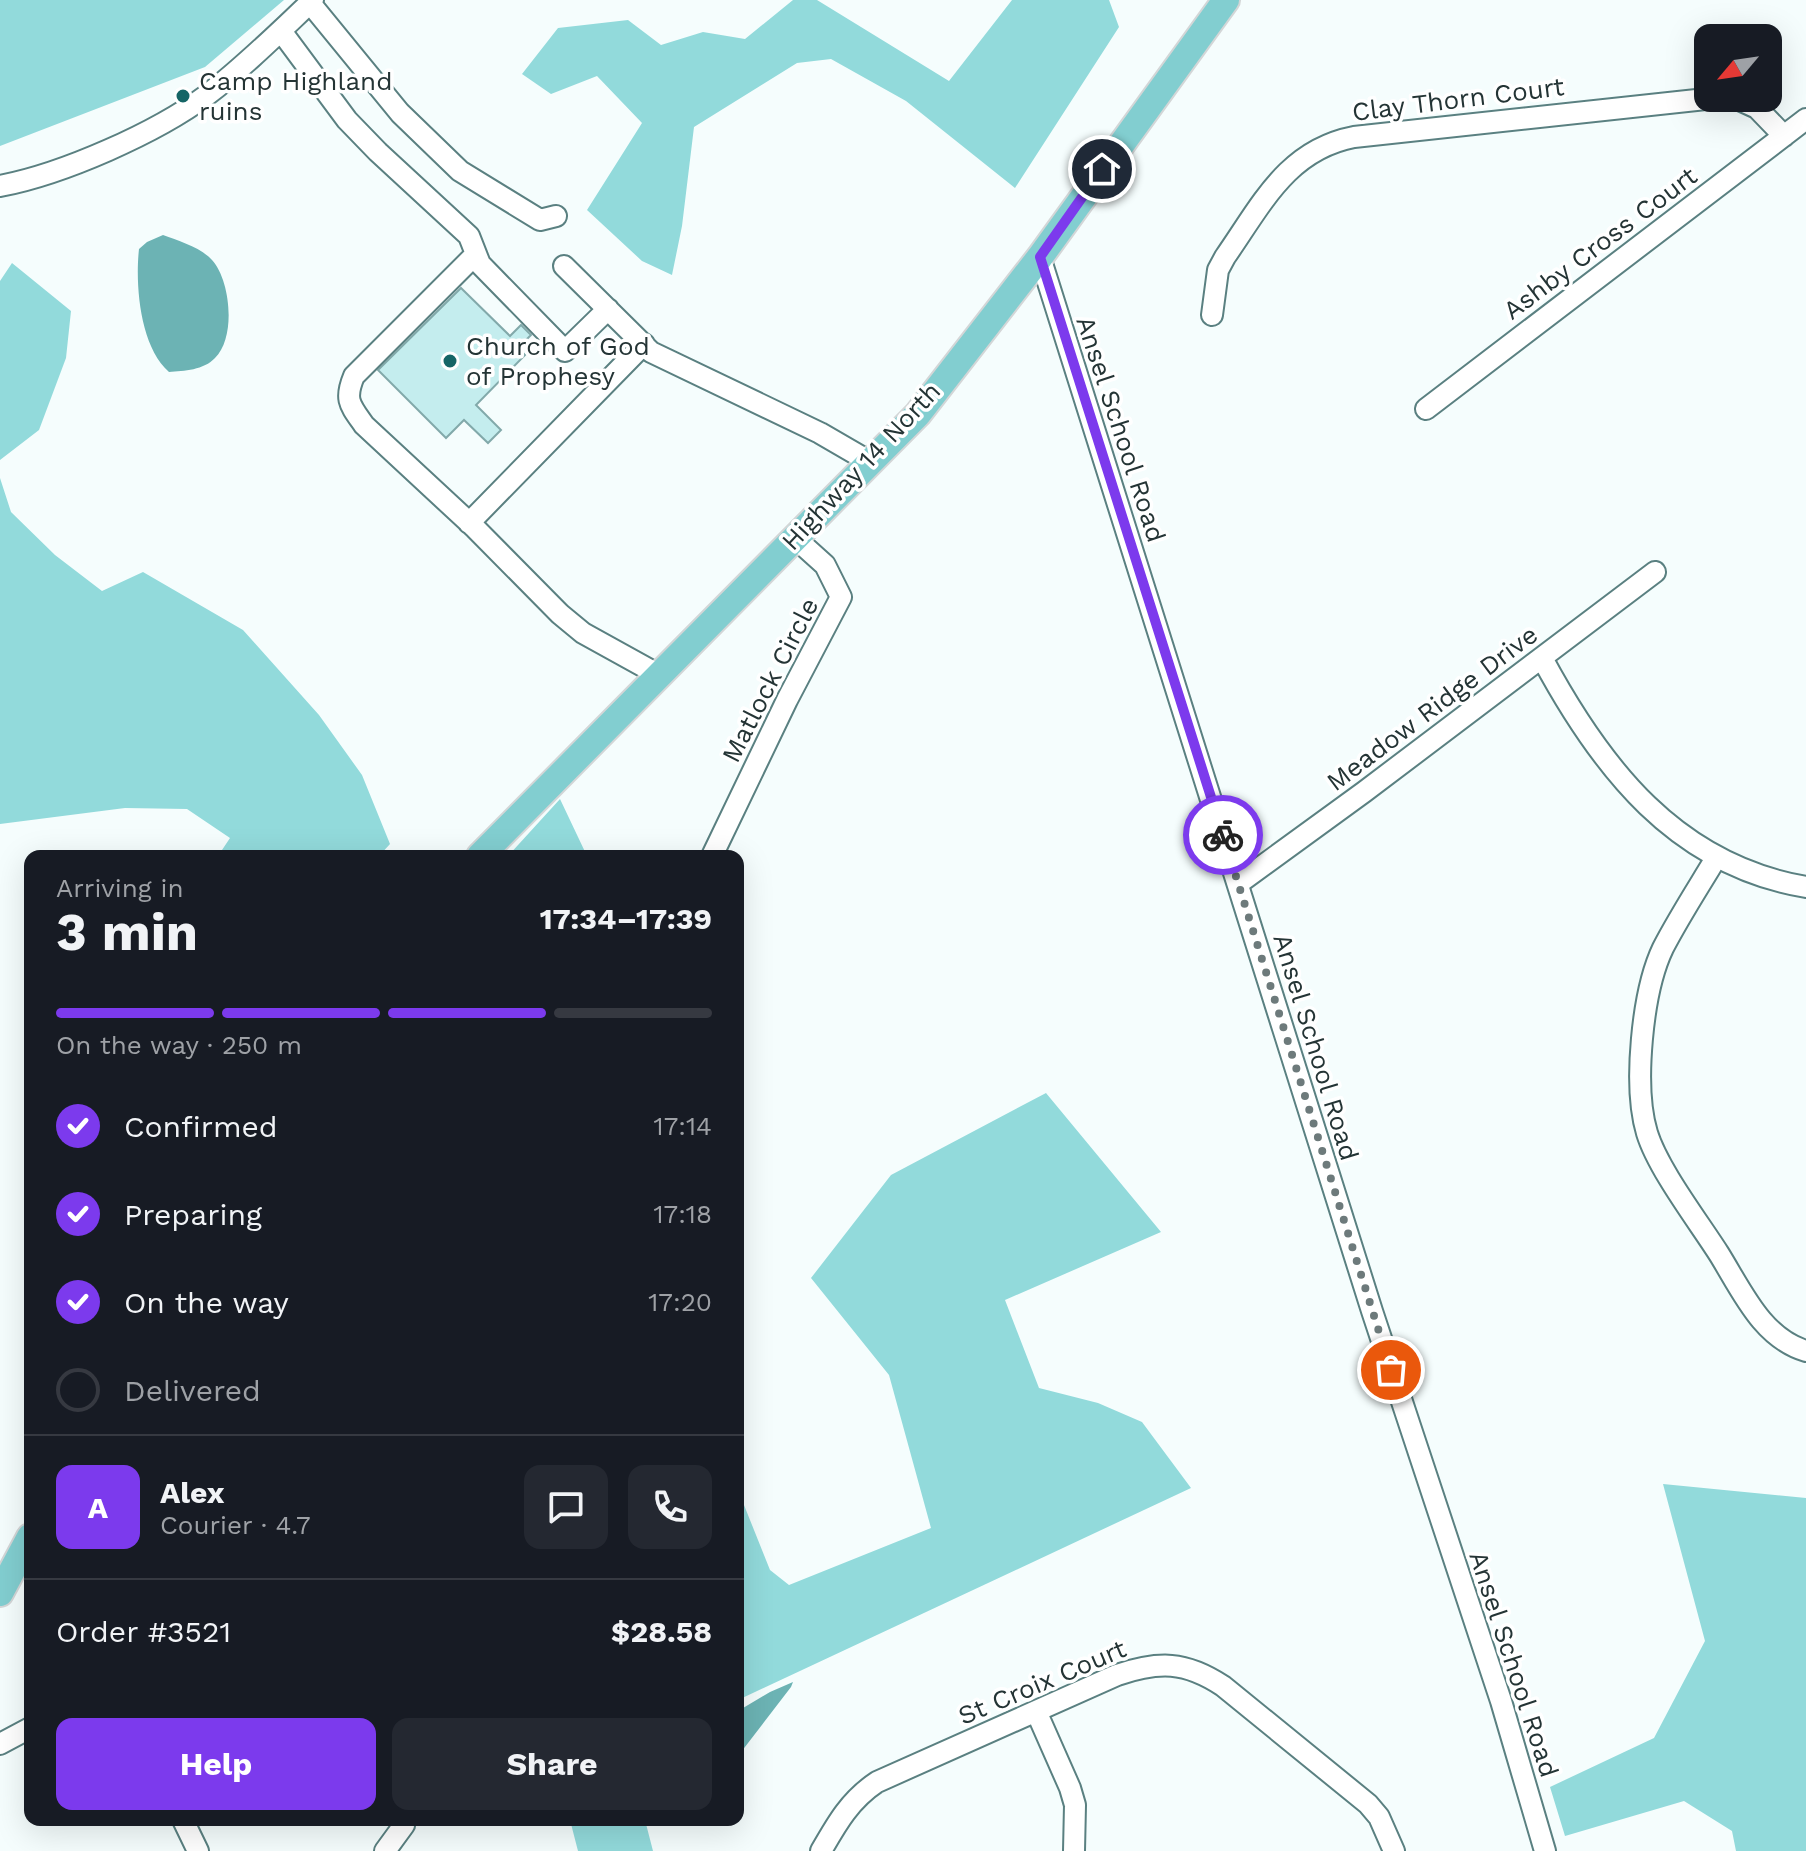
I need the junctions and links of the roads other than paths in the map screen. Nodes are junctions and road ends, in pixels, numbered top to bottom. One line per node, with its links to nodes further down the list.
1 (1226, 0): 11 (main road, Highway 14 North)
2 (311, 2): 3 (street); 9 (street)
3 (281, 31): 8 (street); 10 (street)
4 (1694, 100): 14 (street, Clay Thorn Court)
5 (1761, 112): 7 (street)
6 (1806, 119): 7 (street, Ashby Cross Court)
7 (1784, 136): 16 (street, Ashby Cross Court)
8 (0, 186)
9 (556, 216)
10 (476, 254): 13 (street); 18 (street)
11 (1040, 257): 17 (main road, Highway 14 North); 26 (street, Ansel School Road)
12 (564, 266): 13 (street)
13 (608, 309): 15 (street)
14 (1212, 315)
15 (644, 344): 17 (street); 18 (street)
16 (1426, 409)
17 (870, 462): 19 (main road, Highway 14 North)
18 (469, 523): 22 (street)
19 (795, 538): 22 (main road, Highway 14 North); 24 (street, Matlock Circle)
20 (1655, 572): 21 (street, Meadow Ridge Drive)
21 (1542, 658): 25 (street); 26 (street, Meadow Ridge Drive)
22 (659, 675): 23 (main road, Highway 14 North)
23 (486, 850)
24 (715, 850)
25 (1716, 858): 27 (street); 28 (street)
26 (1239, 883): 41 (street, Ansel School Road)
27 (1806, 887)
28 (1806, 1351)
29 (24, 1548): 30 (main road)
30 (0, 1593)
31 (1036, 1711): 38 (street, St Croix Court); 39 (street); 40 (street, St Croix Court)
32 (24, 1731): 33 (street)
33 (0, 1744)
34 (186, 1826): 36 (street)
35 (400, 1826): 37 (street)
36 (198, 1851)
37 (385, 1851)
38 (821, 1851)
39 (1074, 1851)
40 (1394, 1851)
41 (1545, 1851)

